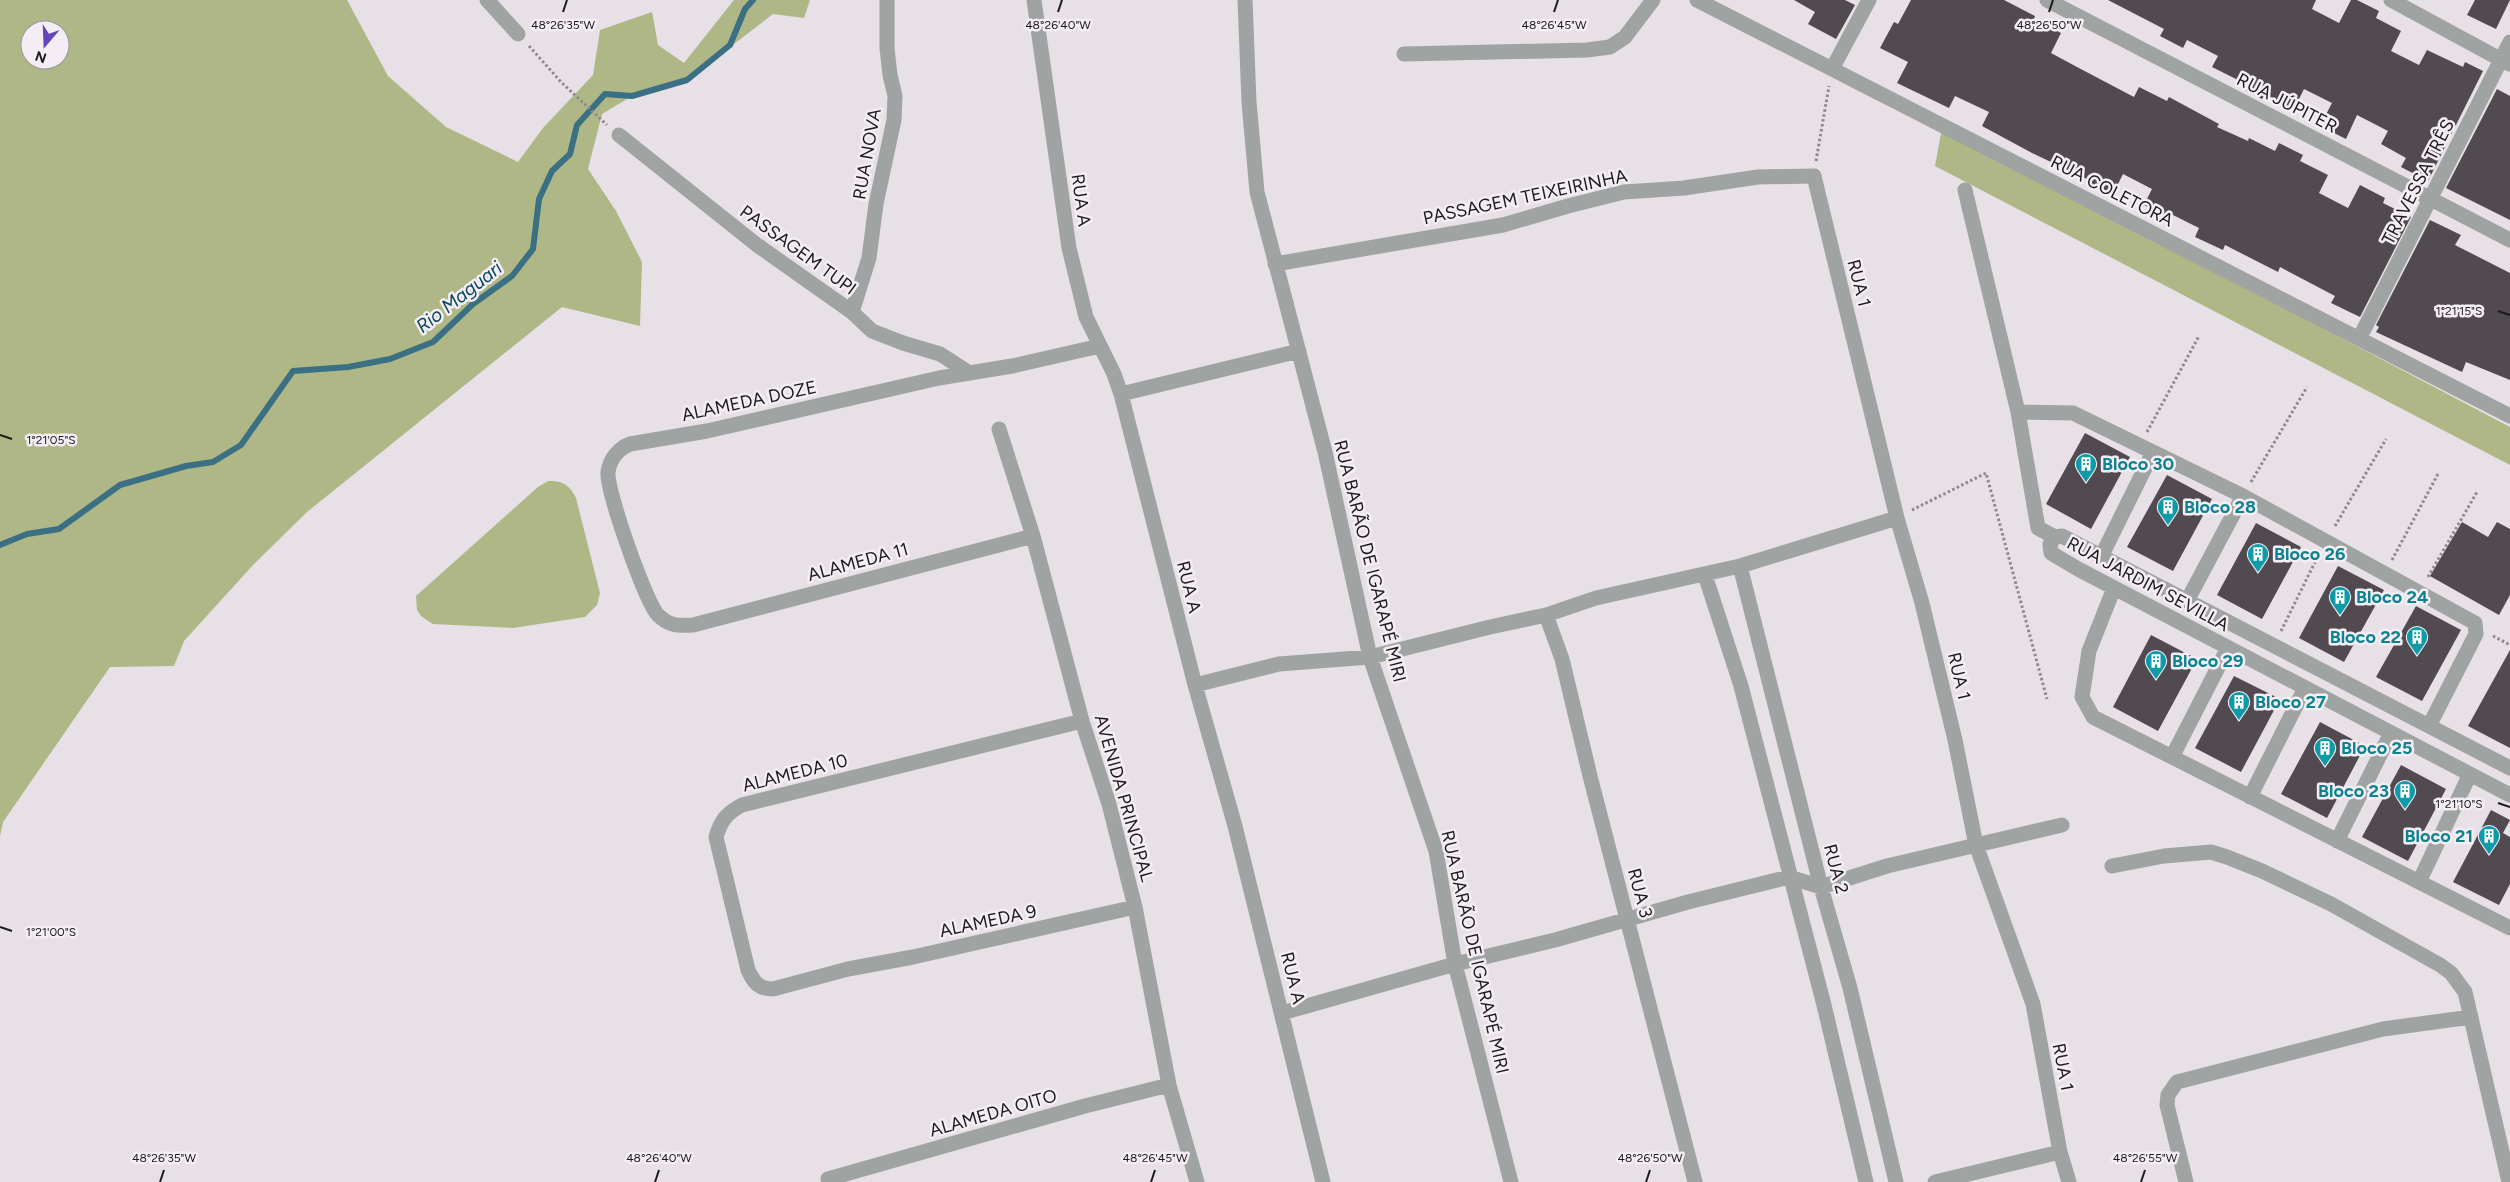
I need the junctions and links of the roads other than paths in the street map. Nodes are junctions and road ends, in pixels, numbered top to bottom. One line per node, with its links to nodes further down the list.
1 (487, 0): 10 (street)
2 (887, 0): 21 (street, RUA NOVA)
3 (1034, 0): 23 (street, RUA A)
4 (1245, 0): 20 (street, RUA BARÃO DE IGARAPÉ MIRI)
5 (1653, 0): 12 (street)
6 (1697, 0): 14 (street, RUA COLETORA)
7 (1869, 0): 14 (street)
8 (2047, 0): 18 (street, RUA JÚPITER)
9 (2391, 0): 13 (street)
10 (518, 34)
11 (2510, 42): 13 (street, TRAVESSA TRÊS)
12 (1404, 54)
13 (2506, 62): 18 (street, TRAVESSA TRÊS)
14 (1832, 69): 22 (street, RUA COLETORA)
15 (619, 135): 21 (street, PASSAGEM TUPI)
16 (1814, 176): 20 (street, PASSAGEM TEIXEIRINHA); 32 (street, RUA 1)
17 (1965, 190): 27 (street)
18 (2430, 198): 19 (street, RUA JÚPITER); 22 (street, TRAVESSA TRÊS)
19 (2510, 240)
20 (1275, 264): 24 (street, RUA BARÃO DE IGARAPÉ MIRI)
21 (852, 312): 25 (street, PASSAGEM TUPI)
22 (2359, 339): 28 (street, RUA COLETORA)
23 (1100, 346): 25 (street, ALAMEDA DOZE); 26 (street, RUA A)
24 (1299, 352): 26 (street); 45 (street, RUA BARÃO DE IGARAPÉ MIRI)
25 (968, 372): 43 (street, ALAMEDA DOZE)
26 (1121, 394): 46 (street, RUA A)
27 (2018, 412): 30 (street); 34 (street)
28 (2510, 416)
29 (998, 429): 33 (street, AVENIDA PRINCIPAL)
30 (2146, 449): 31 (street); 35 (street)
31 (2243, 496): 41 (street); 49 (street)
32 (1897, 518): 36 (street); 58 (street, RUA 1)
33 (1033, 536): 43 (street, ALAMEDA 11); 48 (street, AVENIDA PRINCIPAL)
34 (2055, 537): 35 (street, RUA JARDIM SEVILLA); 39 (street, RUA JARDIM SEVILLA)
35 (2101, 557): 38 (street, RUA JARDIM SEVILLA)
36 (1740, 566): 37 (street); 62 (street, RUA 2)
37 (1705, 575): 42 (street); 60 (street)
38 (2140, 576): 40 (street); 41 (street, RUA JARDIM SEVILLA)
39 (2114, 588): 40 (street, RUA JARDIM SEVILLA); 51 (street)
40 (2129, 596): 44 (street, RUA JARDIM SEVILLA)
41 (2187, 601): 49 (street, RUA JARDIM SEVILLA)
42 (1546, 615): 45 (street); 64 (street, RUA 3)
43 (692, 625)
44 (2228, 648): 47 (street, RUA JARDIM SEVILLA); 51 (street)
45 (1370, 657): 46 (street); 66 (street, RUA BARÃO DE IGARAPÉ MIRI)
46 (1195, 685): 68 (street, RUA A)
47 (2306, 688): 50 (street, RUA JARDIM SEVILLA); 55 (street)
48 (1082, 721): 63 (street, AVENIDA PRINCIPAL); 67 (street, ALAMEDA 10)
49 (2429, 726): 52 (street, RUA JARDIM SEVILLA)
50 (2391, 733): 53 (street, RUA JARDIM SEVILLA); 57 (street)
51 (2172, 758): 55 (street)
52 (2510, 768)
53 (2470, 774): 54 (street, RUA JARDIM SEVILLA); 61 (street)
54 (2510, 795)
55 (2250, 797): 57 (street)
56 (2062, 825): 58 (street)
57 (2337, 841): 61 (street)
58 (1976, 845): 62 (street); 71 (street, RUA 1)
59 (2112, 866): 69 (street)
60 (1789, 877): 62 (street); 64 (street); 77 (street)
61 (2419, 882): 65 (street)
62 (1821, 887): 78 (street, RUA 2)
63 (1135, 907): 67 (street, ALAMEDA 9); 70 (street, AVENIDA PRINCIPAL)
64 (1628, 920): 66 (street); 76 (street, RUA 3)
65 (2510, 928)
66 (1456, 964): 68 (street); 75 (street, RUA BARÃO DE IGARAPÉ MIRI)
67 (848, 969)
68 (1282, 1013): 74 (street, RUA A)
69 (2471, 1017): 81 (street); 82 (street)
70 (1169, 1085): 72 (street, ALAMEDA OITO); 73 (street, AVENIDA PRINCIPAL)
71 (2060, 1152): 79 (street); 80 (street, RUA 1)
72 (828, 1179)
73 (1197, 1182)
74 (1323, 1182)
75 (1511, 1182)
76 (1695, 1182)
77 (1866, 1182)
78 (1896, 1182)
79 (1935, 1182)
80 (2069, 1182)
81 (2186, 1182)
82 (2509, 1182)

